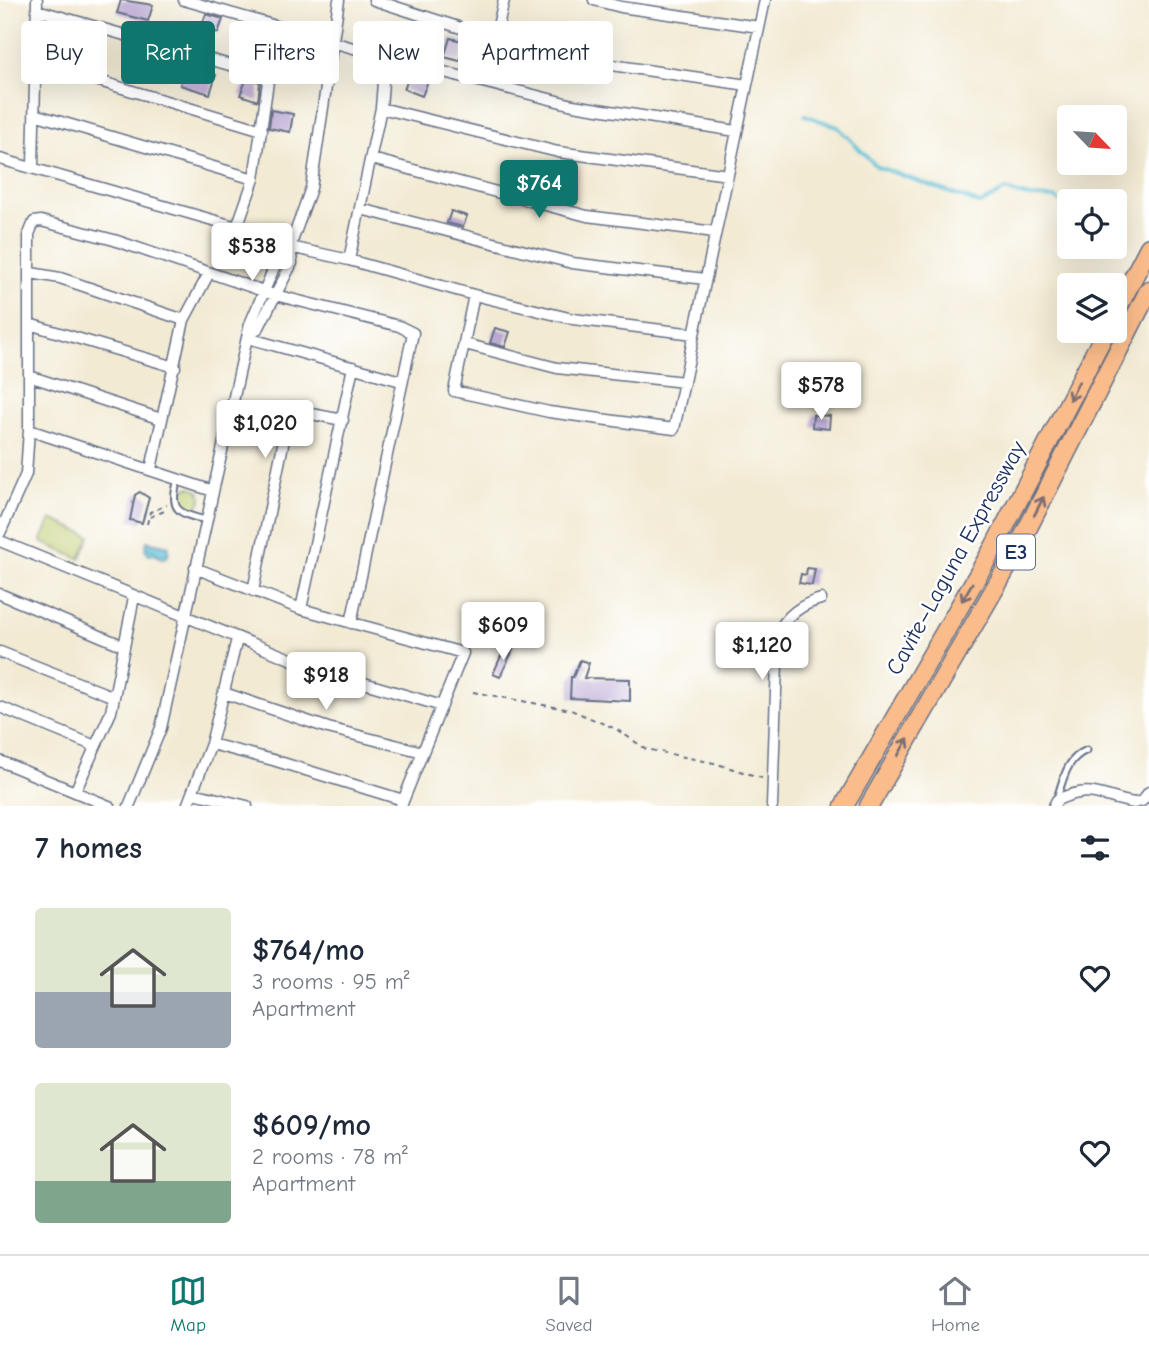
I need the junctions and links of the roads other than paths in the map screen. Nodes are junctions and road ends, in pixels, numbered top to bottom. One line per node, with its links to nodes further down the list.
1 (184, 0): 9 (street)
2 (339, 0): 10 (street)
3 (374, 0): 7 (street)
4 (504, 0): 11 (street)
5 (594, 0): 13 (street)
6 (765, 0): 13 (street)
7 (396, 4): 12 (street)
8 (37, 5): 14 (street)
9 (258, 21)
10 (335, 21)
11 (499, 21)
12 (458, 26)
13 (759, 27): 22 (street)
14 (229, 64)
15 (613, 65): 22 (street)
16 (444, 72): 26 (street)
17 (107, 83): 25 (street)
18 (35, 84): 24 (street)
19 (267, 84): 25 (street)
20 (325, 84): 35 (street)
21 (383, 84): 23 (street)
22 (747, 85): 26 (street)
23 (381, 108): 28 (street); 30 (street)
24 (34, 114): 29 (street); 31 (street)
25 (262, 130): 31 (street)
26 (736, 131): 30 (street)
27 (0, 159): 29 (street)
28 (372, 159): 32 (street); 34 (street)
29 (33, 166): 33 (street)
30 (728, 174): 34 (street)
31 (254, 179): 33 (street)
32 (361, 208): 37 (street); 40 (street)
33 (237, 227): 35 (street)
34 (715, 232): 40 (street)
35 (290, 247): 37 (street); 43 (street)
36 (1149, 247): 41 (highway)
37 (349, 260): 44 (street)
38 (31, 274): 39 (street); 45 (street); 46 (street)
39 (208, 275): 43 (street); 45 (street)
40 (705, 279): 47 (street)
41 (1127, 290)
42 (1149, 290): 96 (highway, Cavite–Laguna Expressway / E3, one-way to 42)
43 (270, 293): 48 (street); 54 (street)
44 (474, 295): 47 (street); 50 (street)
45 (184, 320): 51 (street)
46 (29, 324): 51 (street); 53 (street)
47 (694, 334): 55 (street)
48 (248, 338): 52 (street); 61 (street)
49 (1100, 343): 95 (highway, Cavite–Laguna Expressway / E3, one-way to 95)
50 (465, 344): 55 (street); 55 (street)
51 (175, 367): 56 (street)
52 (353, 367): 54 (street); 57 (street)
53 (29, 376): 56 (street); 58 (street)
54 (401, 381): 72 (street)
55 (684, 382)
56 (161, 419): 59 (street)
57 (343, 421): 66 (street); 70 (street)
58 (29, 430): 59 (street); 63 (street)
59 (151, 469): 60 (street)
60 (178, 480): 61 (street); 62 (lane)
61 (213, 491): 62 (street)
62 (206, 520): 65 (street)
63 (0, 533)
64 (0, 541): 68 (street)
65 (195, 568): 66 (street); 71 (street)
66 (253, 591): 70 (street)
67 (0, 594): 74 (street)
68 (134, 597): 71 (street); 74 (street)
69 (821, 599): 94 (street)
70 (301, 609): 72 (street)
71 (184, 618): 73 (street); 91 (street)
72 (351, 623): 78 (street)
73 (237, 639): 76 (street); 78 (street)
74 (124, 646): 77 (street)
75 (0, 652): 77 (street)
76 (224, 693): 80 (street); 83 (street)
77 (114, 697): 81 (street)
78 (442, 706): 83 (street)
79 (0, 707): 81 (street)
80 (211, 744): 87 (street); 88 (street)
81 (95, 746): 85 (street)
82 (1087, 750): 89 (lane)
83 (423, 752): 88 (street)
84 (0, 761): 85 (street)
85 (75, 792): 90 (street)
86 (1149, 792): 89 (street)
87 (193, 793): 92 (street); 93 (street)
88 (402, 803)
89 (1055, 803)
90 (109, 806)
91 (129, 806)
92 (187, 806)
93 (247, 806)
94 (772, 806)
95 (844, 806)
96 (869, 806)

